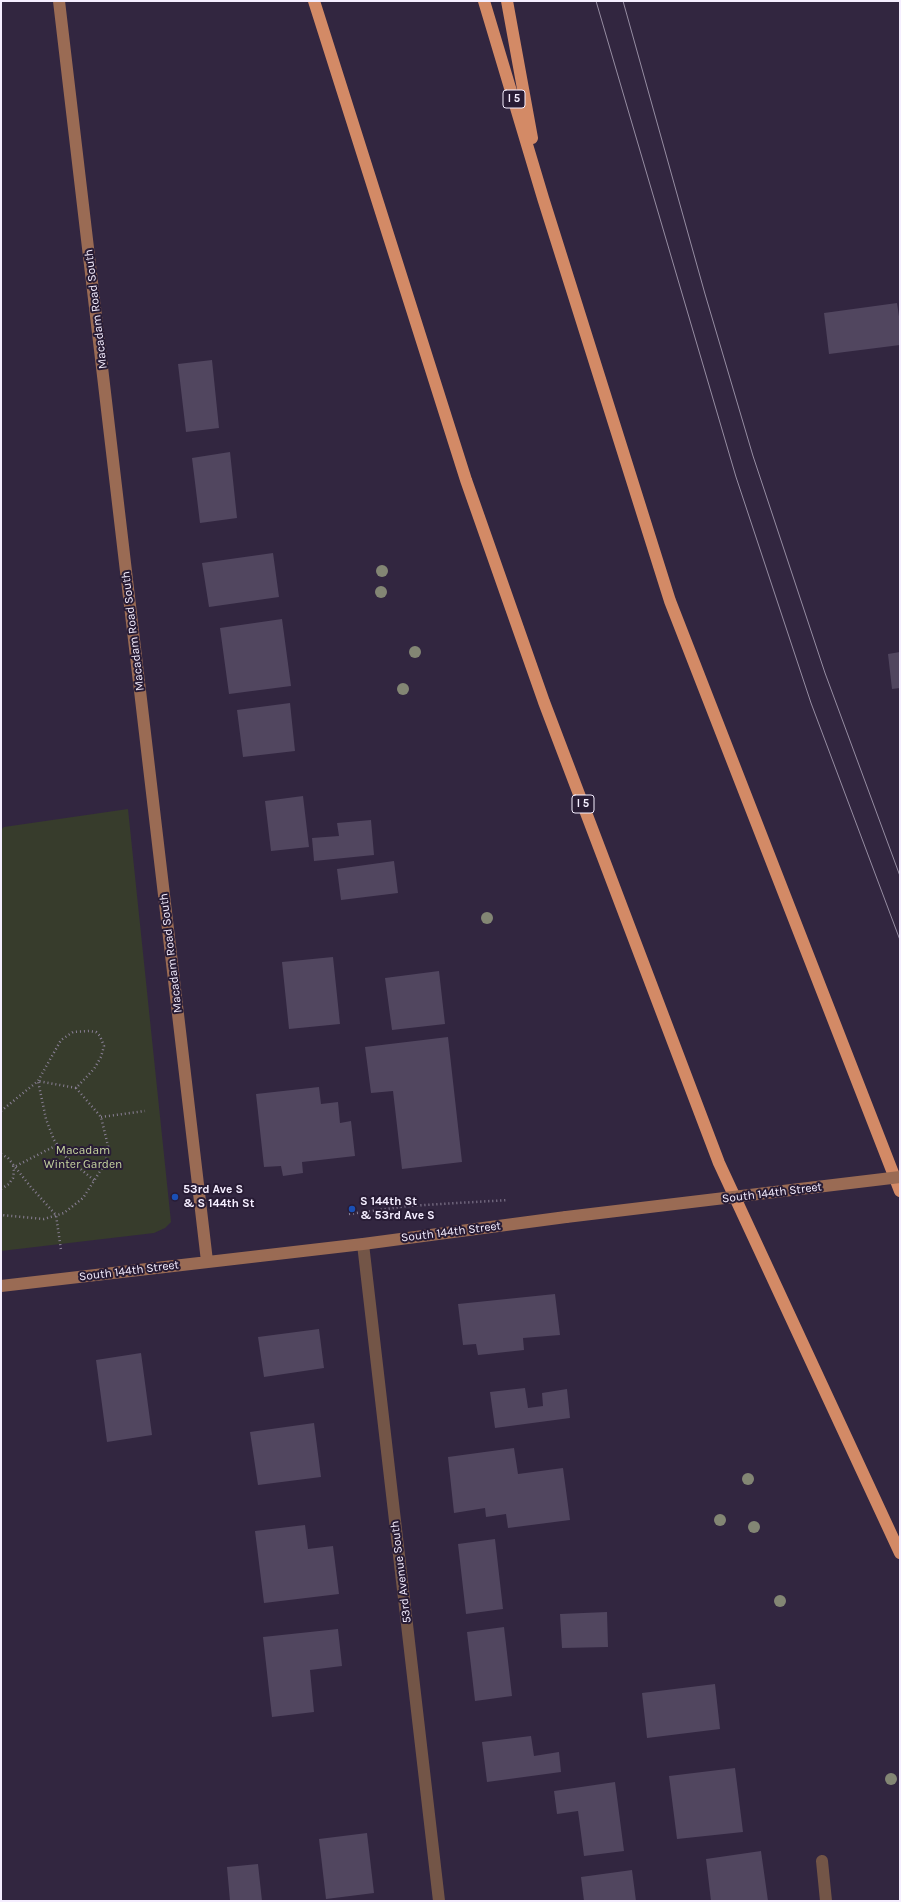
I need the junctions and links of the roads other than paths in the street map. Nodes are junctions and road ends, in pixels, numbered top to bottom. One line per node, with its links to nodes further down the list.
1 (59, 1): 9 (street, Macadam Road South)
2 (312, 1): 11 (highway, I 5)
3 (484, 1): 5 (highway, I 5)
4 (507, 1): 5 (highway)
5 (543, 198): 7 (highway, I 5)
6 (900, 1177): 8 (street, South 144th Street, bridge)
7 (900, 1191)
8 (363, 1244): 9 (street, South 144th Street); 13 (street, 53rd Avenue South)
9 (207, 1261): 10 (street, South 144th Street)
10 (1, 1286)
11 (900, 1553)
12 (822, 1861): 14 (street)
13 (439, 1901)
14 (826, 1901)

